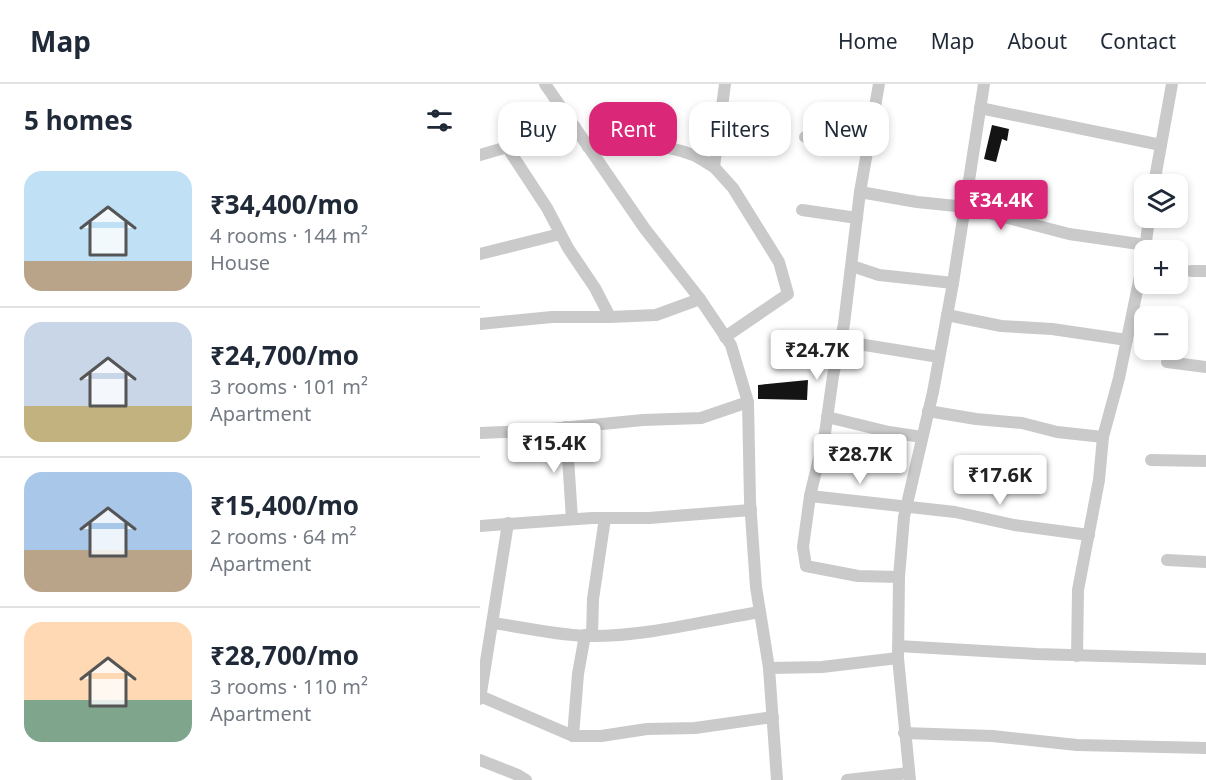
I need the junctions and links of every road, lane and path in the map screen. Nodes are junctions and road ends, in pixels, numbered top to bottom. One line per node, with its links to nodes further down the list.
1 (545, 84): 6 (street)
2 (725, 84): 16 (street)
3 (879, 84): 7 (street)
4 (984, 84): 8 (street)
5 (1172, 84): 10 (street)
6 (558, 102)
7 (876, 102)
8 (980, 108): 10 (street); 19 (street)
9 (577, 130): 11 (street)
10 (1161, 145): 17 (street)
11 (588, 147): 16 (street); 30 (street)
12 (498, 150): 13 (street)
13 (480, 155)
14 (513, 156): 22 (street)
15 (866, 156): 18 (street)
16 (714, 167): 34 (street)
17 (1156, 174)
18 (860, 192): 19 (street); 21 (street)
19 (966, 207): 23 (street); 28 (street)
20 (802, 210): 21 (street)
21 (857, 218): 25 (street)
22 (560, 234): 24 (street); 32 (street)
23 (1134, 249)
24 (480, 254)
25 (852, 266): 28 (street); 36 (street)
26 (1191, 271): 27 (street)
27 (1206, 271)
28 (953, 283): 31 (street)
29 (1136, 294): 35 (street)
30 (700, 299): 32 (street); 34 (street)
31 (947, 315): 35 (street); 37 (street)
32 (610, 317): 33 (street)
33 (480, 324)
34 (724, 337): 40 (street)
35 (1127, 340): 46 (street)
36 (840, 341): 37 (street); 42 (street)
37 (939, 357): 41 (street)
38 (1167, 362): 39 (street)
39 (1206, 367)
40 (748, 402): 43 (street); 51 (street)
41 (928, 411): 45 (street); 46 (street)
42 (827, 417): 45 (street); 49 (street)
43 (566, 427): 44 (street); 53 (street)
44 (480, 433)
45 (922, 437): 50 (street)
46 (1103, 437): 56 (street)
47 (1151, 460): 48 (street)
48 (1206, 461)
49 (810, 496): 50 (street); 59 (street)
50 (907, 505): 56 (street); 59 (street)
51 (751, 510): 52 (street); 60 (street)
52 (605, 518): 53 (street); 62 (street)
53 (572, 519): 54 (street)
54 (508, 523): 55 (street); 61 (street)
55 (480, 526)
56 (1089, 535): 64 (street)
57 (1167, 560): 58 (street)
58 (1206, 562)
59 (899, 577): 63 (street)
60 (760, 612): 62 (street); 66 (street)
61 (492, 623): 62 (street); 67 (street)
62 (588, 635): 70 (street)
63 (898, 652): 64 (street); 66 (street); 69 (street)
64 (1077, 656): 65 (street)
65 (1206, 658)
66 (769, 668): 68 (street)
67 (480, 698): 70 (street)
68 (773, 717): 70 (street); 75 (street)
69 (904, 733): 71 (street); 73 (street)
70 (573, 736)
71 (1206, 748)
72 (480, 760): 74 (street)
73 (909, 776): 76 (street)
74 (526, 780)
75 (777, 780)
76 (847, 780)

